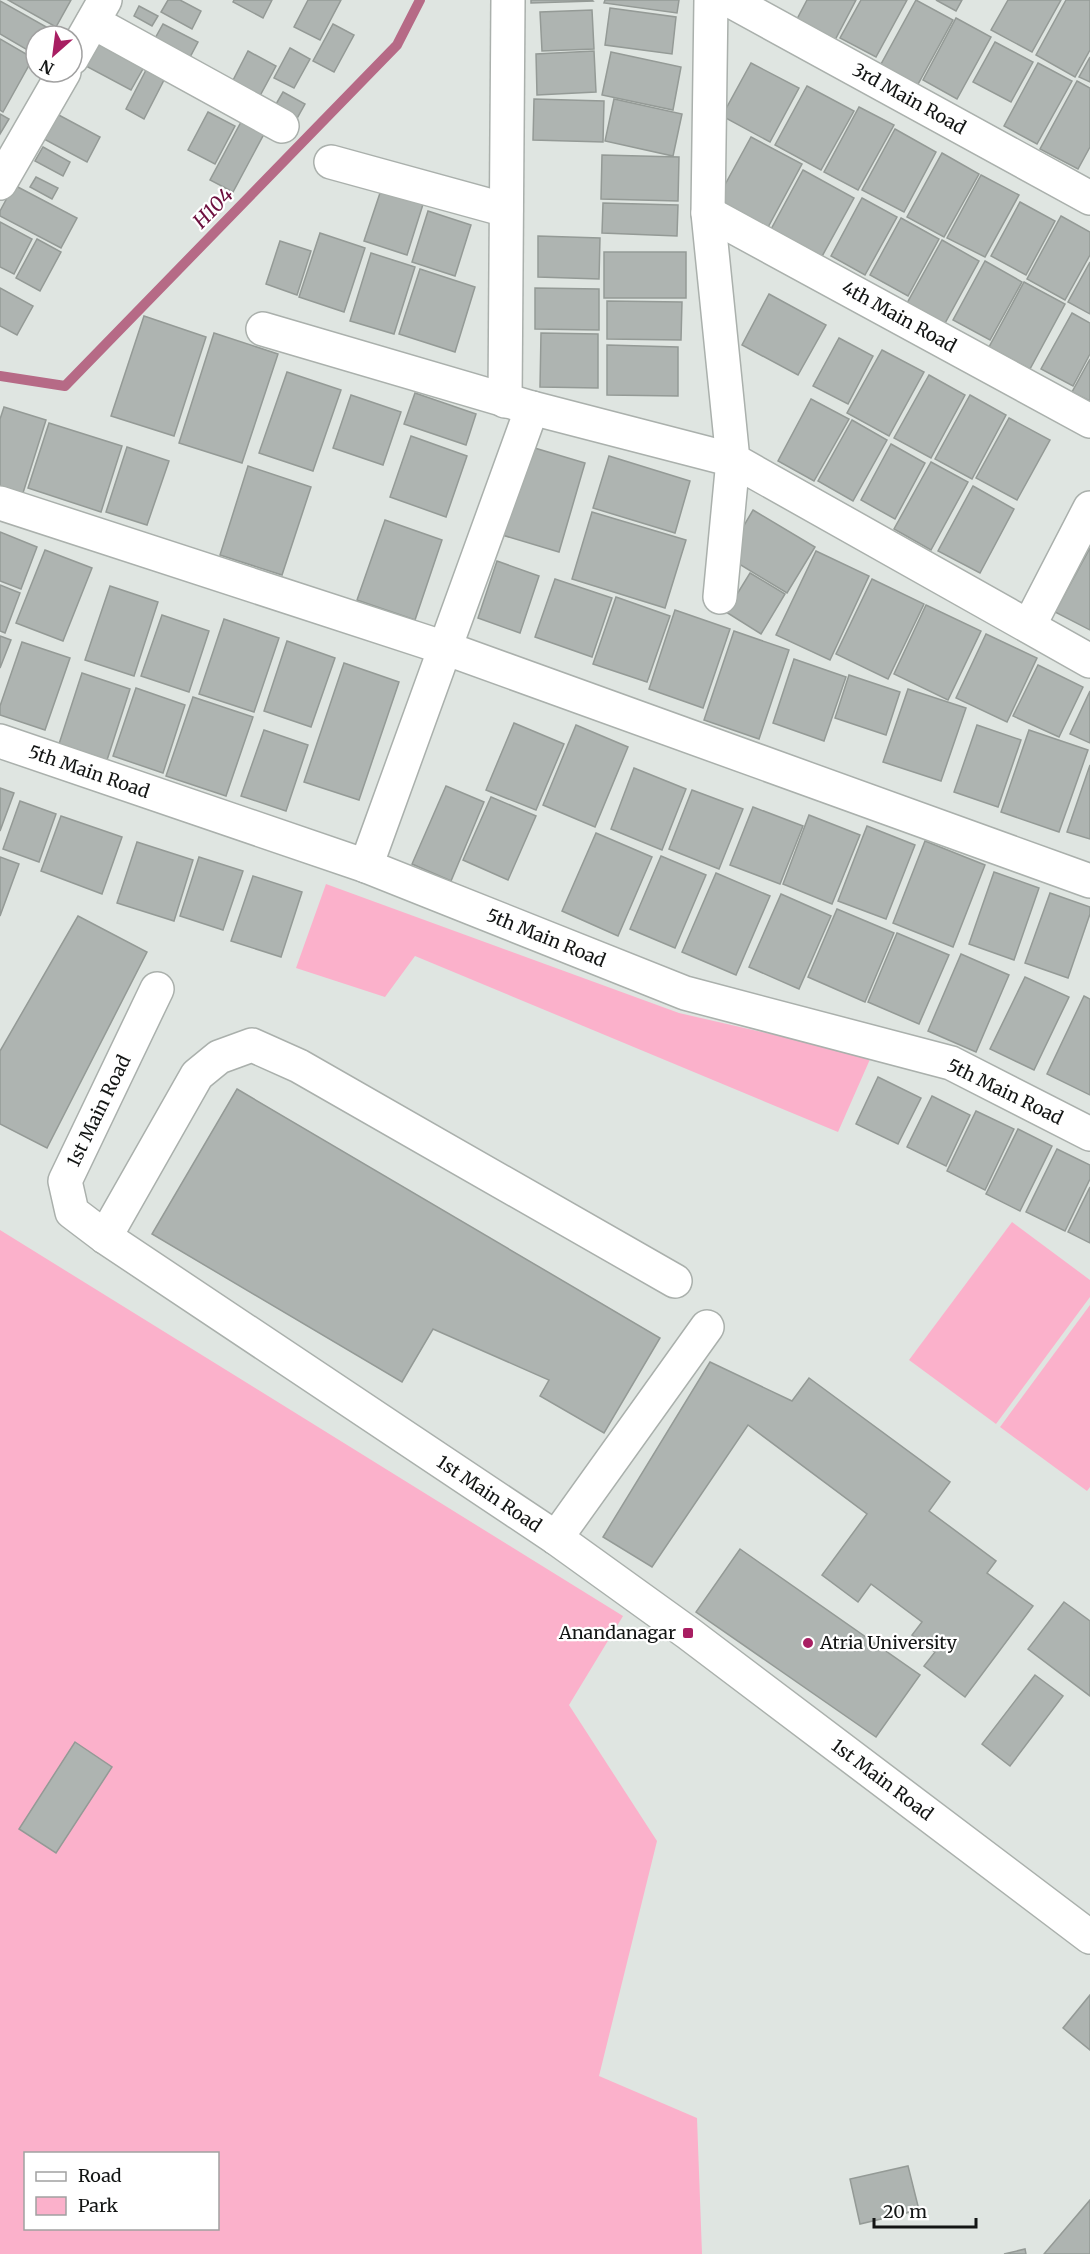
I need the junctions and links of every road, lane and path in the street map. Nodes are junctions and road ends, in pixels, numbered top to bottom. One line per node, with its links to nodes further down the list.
1 (508, 0): 11 (street)
2 (711, 0): 12 (street)
3 (729, 0): 10 (street, 3rd Main Road)
4 (99, 11): 5 (street); 7 (street)
5 (84, 37)
6 (57, 84): 9 (street)
7 (282, 126)
8 (331, 162): 11 (street)
9 (0, 183)
10 (1090, 198)
11 (506, 210): 14 (street)
12 (708, 213): 15 (street, 4th Main Road); 16 (street)
13 (263, 329): 14 (street)
14 (518, 404): 16 (street); 21 (street)
15 (1090, 421)
16 (733, 460): 19 (street); 20 (street)
17 (0, 503): 21 (street)
18 (1090, 508): 20 (street)
19 (720, 597)
20 (1029, 626): 22 (street)
21 (445, 648): 24 (street); 25 (street)
22 (1090, 661)
23 (0, 741): 24 (street, 5th Main Road)
24 (366, 866): 27 (street, 5th Main Road)
25 (1090, 881)
26 (158, 989): 28 (street, 1st Main Road)
27 (1090, 1134)
28 (105, 1237): 29 (street); 31 (street, 1st Main Road)
29 (675, 1281)
30 (707, 1328): 31 (street)
31 (556, 1538): 32 (street, 1st Main Road)
32 (1090, 1937)

